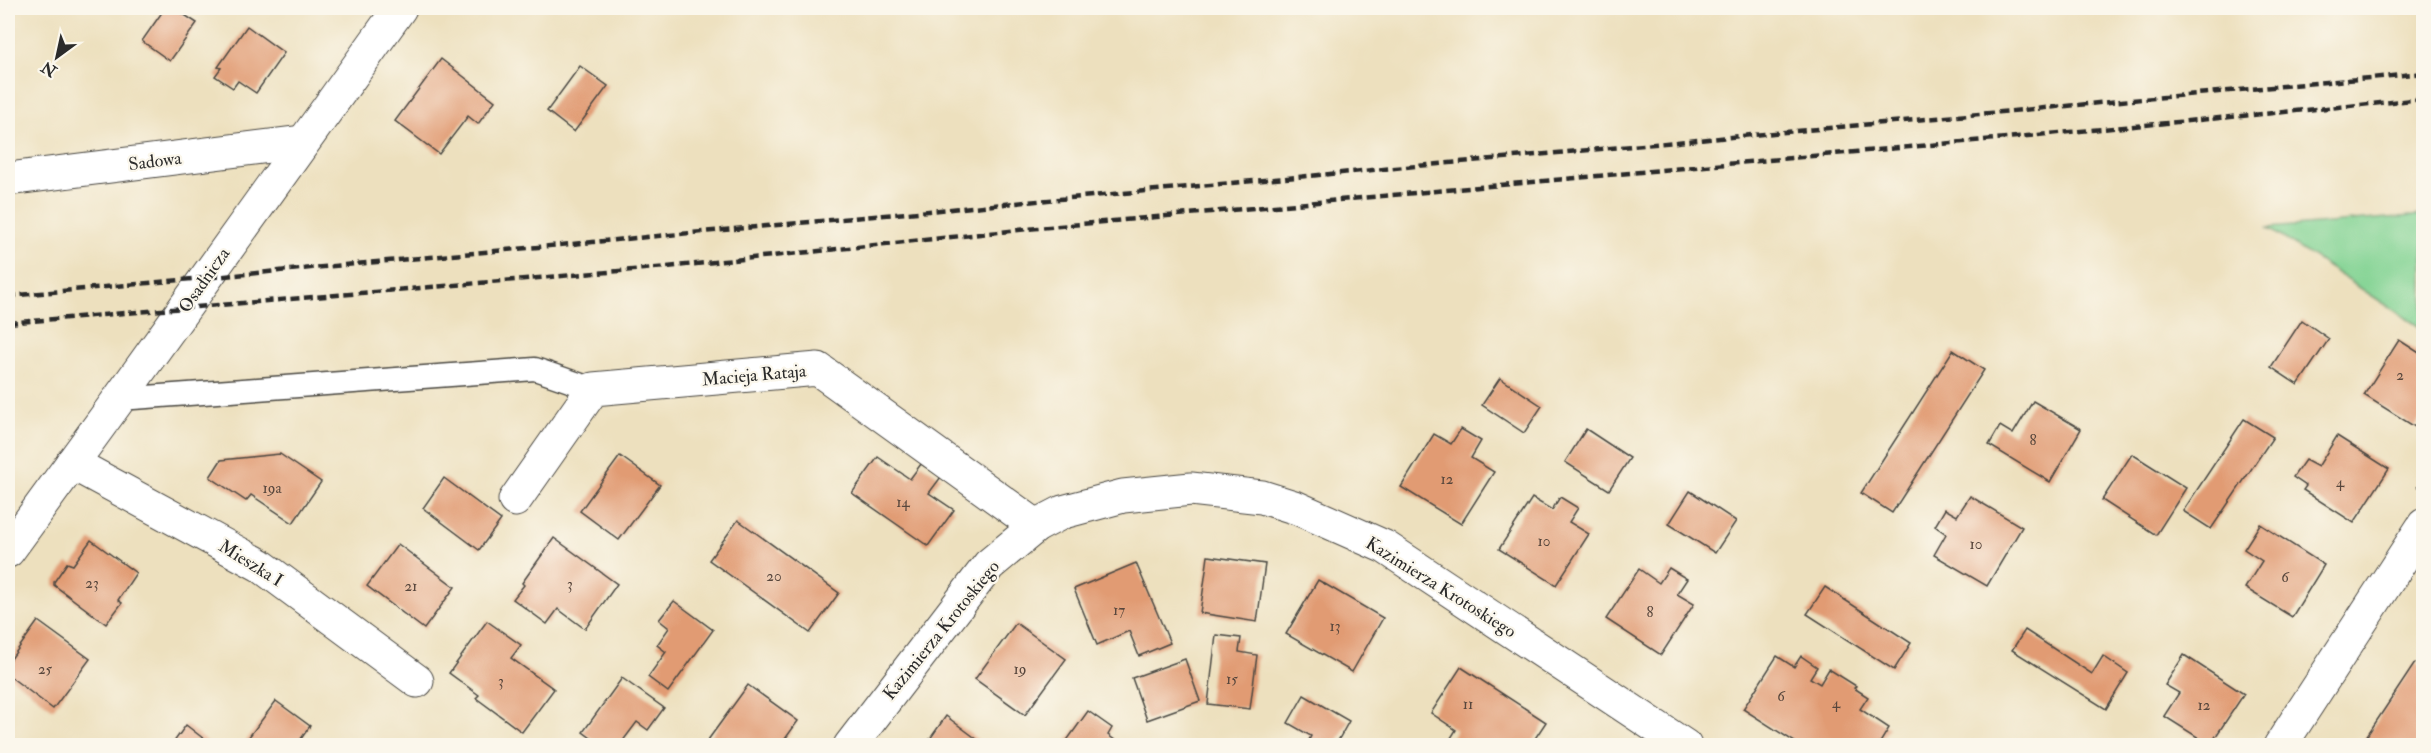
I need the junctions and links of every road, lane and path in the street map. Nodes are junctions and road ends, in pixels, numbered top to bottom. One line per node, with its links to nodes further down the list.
1 (400, 8): 2 (street, Osadnicza)
2 (302, 142): 3 (street, Sadowa); 5 (street, Osadnicza)
3 (8, 179)
4 (593, 389): 5 (lane); 7 (street); 9 (street, Macieja Rataja)
5 (119, 399): 6 (street, Osadnicza)
6 (72, 464): 10 (street, Osadnicza); 11 (street, Mieszka I)
7 (515, 500)
8 (2424, 525): 14 (street)
9 (1036, 526): 12 (street, Kazimierza Krotoskiego); 13 (street, Kazimierza Krotoskiego)
10 (8, 551)
11 (417, 681)
12 (850, 746)
13 (1685, 746)
14 (2280, 746)

